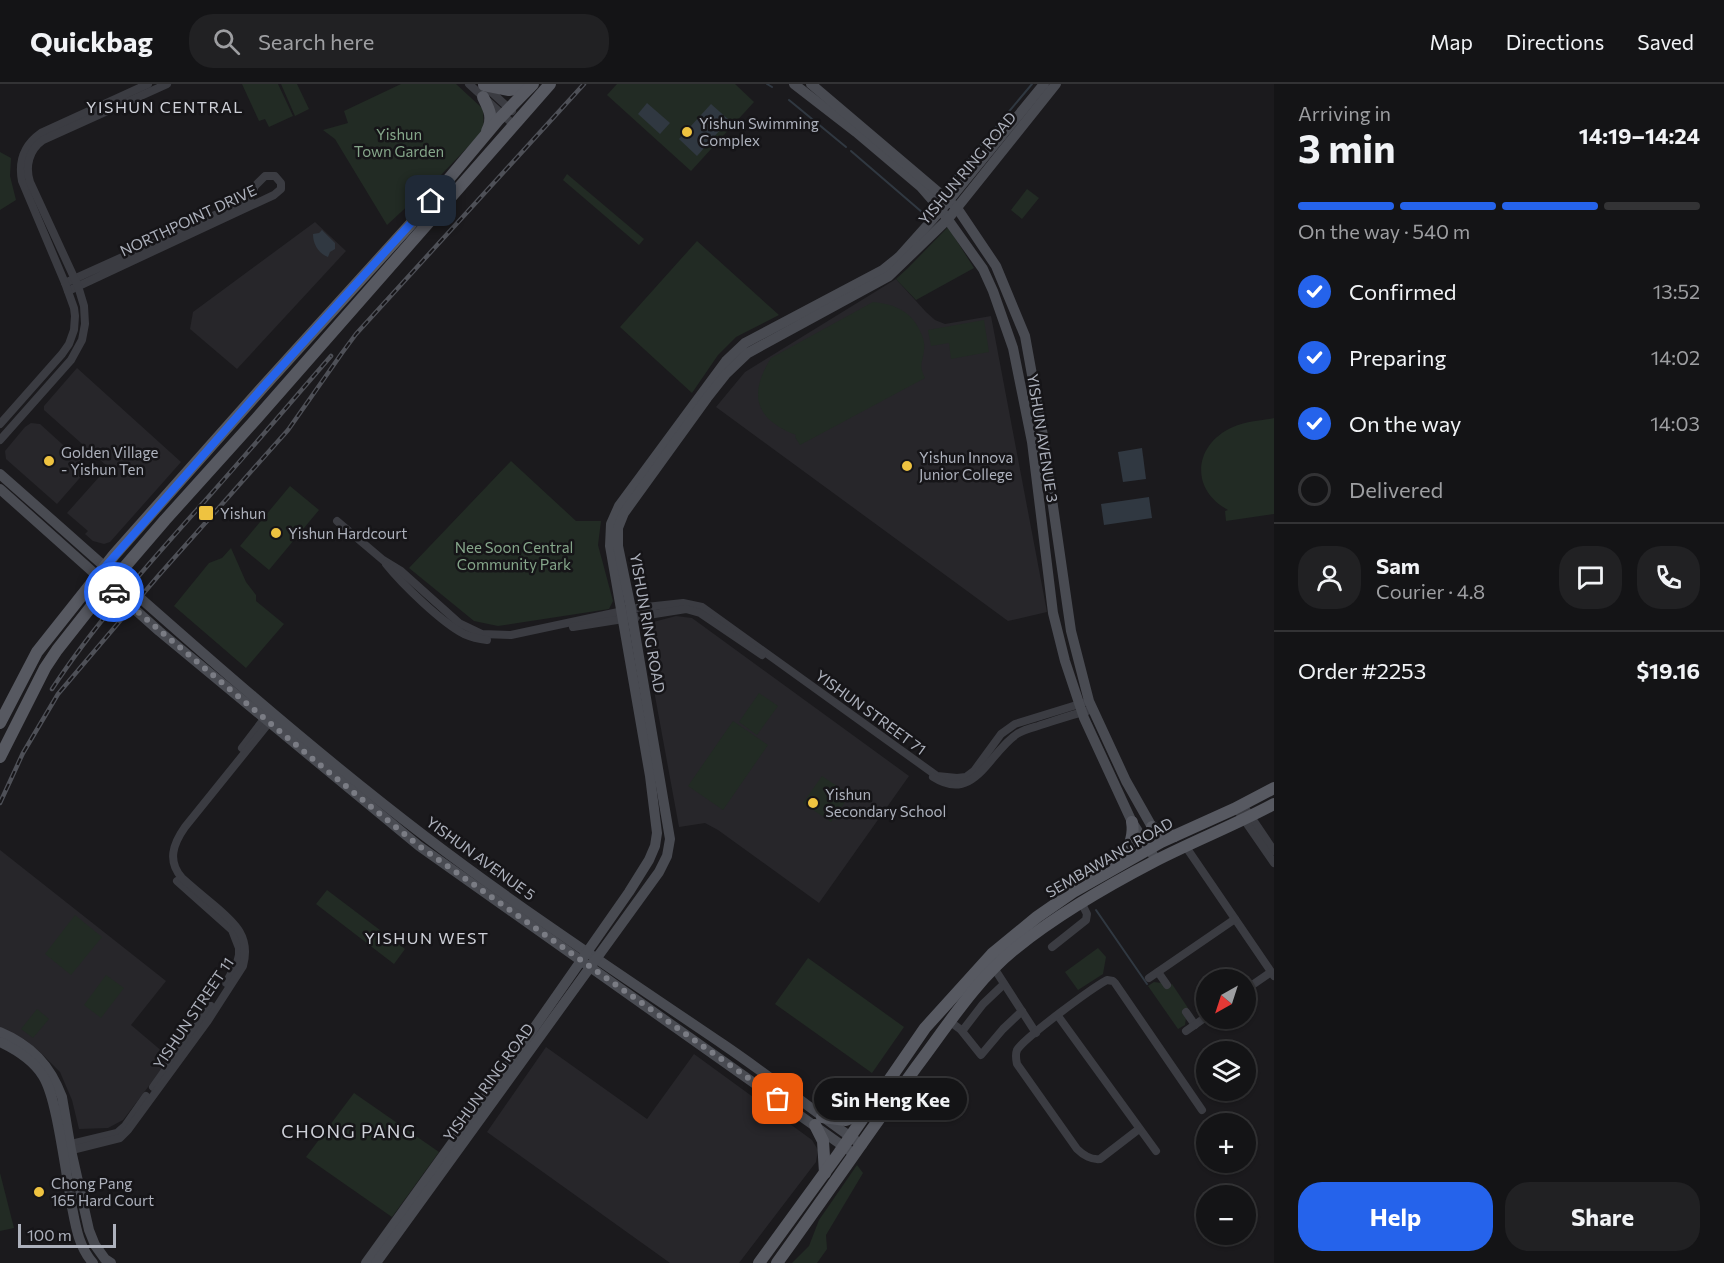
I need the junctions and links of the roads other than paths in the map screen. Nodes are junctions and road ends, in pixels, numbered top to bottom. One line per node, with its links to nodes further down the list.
1 (148, 84): 12 (street)
2 (166, 84): 12 (street)
3 (469, 84): 10 (street)
4 (550, 84): 13 (main road)
5 (794, 84): 16 (main road, YISHUN AVENUE 3)
6 (811, 84): 15 (main road, YISHUN AVENUE 3)
7 (1044, 84): 15 (main road, YISHUN RING ROAD)
8 (1056, 84): 15 (main road, YISHUN RING ROAD)
9 (531, 85): 10 (main road); 11 (main road)
10 (483, 89): 11 (street); 14 (main road)
11 (506, 112): 13 (street); 14 (main road)
12 (78, 120): 17 (street); 18 (street)
13 (517, 121): 25 (main road)
14 (484, 137): 24 (main road)
15 (953, 204): 16 (main road, YISHUN RING ROAD); 29 (main road, YISHUN AVENUE 3)
16 (944, 215): 26 (main road, YISHUN RING ROAD); 29 (main road, YISHUN AVENUE 3)
17 (76, 282): 17 (street, NORTHPOINT DRIVE); 18 (street, NORTHPOINT DRIVE); 20 (street)
18 (67, 287): 19 (street)
19 (0, 424)
20 (0, 440)
21 (0, 474): 24 (main road)
22 (0, 489): 24 (main road)
23 (338, 521): 26 (street)
24 (101, 571): 25 (main road, YISHUN AVENUE 5); 28 (main road)
25 (112, 581): 27 (main road); 30 (main road, YISHUN AVENUE 5)
26 (627, 614): 32 (street, YISHUN STREET 71); 33 (street, YISHUN STREET 71); 54 (main road, YISHUN RING ROAD)
27 (45, 668): 28 (main road); 34 (main road)
28 (22, 680): 31 (main road)
29 (1085, 707): 32 (street, YISHUN STREET 71); 33 (street, YISHUN STREET 71); 39 (main road, YISHUN AVENUE 3); 40 (main road, YISHUN AVENUE 3)
30 (270, 716): 54 (main road, YISHUN AVENUE 5); 77 (street, YISHUN STREET 11)
31 (0, 723)
32 (1001, 734): 33 (street)
33 (1009, 740)
34 (0, 757)
35 (1274, 788): 37 (main road, SEMBAWANG ROAD)
36 (1274, 804): 38 (main road, SEMBAWANG ROAD)
37 (1240, 806): 38 (street); 42 (main road, SEMBAWANG ROAD)
38 (1247, 819): 41 (street); 44 (main road, SEMBAWANG ROAD)
39 (1132, 822): 45 (main road, YISHUN AVENUE 3); 50 (main road)
40 (1152, 827): 42 (main road); 43 (main road, YISHUN AVENUE 3)
41 (1258, 835): 46 (street); 49 (street)
42 (1174, 836): 43 (main road, SEMBAWANG ROAD)
43 (1161, 842): 45 (main road, SEMBAWANG ROAD); 47 (main road, YISHUN AVENUE 3)
44 (1186, 847): 47 (main road, SEMBAWANG ROAD); 52 (street)
45 (1149, 849): 48 (main road, YISHUN AVENUE 3); 50 (main road, SEMBAWANG ROAD)
46 (1274, 851)
47 (1169, 855): 48 (main road, SEMBAWANG ROAD)
48 (1156, 861): 51 (main road, SEMBAWANG ROAD)
49 (1274, 862)
50 (1120, 864): 73 (main road, SEMBAWANG ROAD)
51 (1081, 902): 53 (street); 55 (main road, SEMBAWANG ROAD)
52 (1235, 919): 56 (street); 57 (street)
53 (1052, 947)
54 (589, 959): 74 (main road, YISHUN AVENUE 5); 83 (main road, YISHUN RING ROAD); 84 (main road, YISHUN RING ROAD)
55 (994, 968): 59 (street); 65 (main road, SEMBAWANG ROAD)
56 (1158, 972): 58 (street); 61 (street)
57 (1273, 974): 60 (street)
58 (1149, 978)
59 (1004, 984): 62 (street); 67 (street)
60 (1256, 984)
61 (1167, 985)
62 (1022, 1011): 67 (street); 70 (street)
63 (1186, 1012): 66 (street)
64 (1058, 1016): 70 (street); 72 (street); 75 (street)
65 (949, 1021): 67 (street); 78 (main road, SEMBAWANG ROAD)
66 (1195, 1025): 68 (street)
67 (961, 1030)
68 (1186, 1031)
69 (0, 1032): 77 (main road)
70 (1036, 1033): 75 (street)
71 (0, 1042): 77 (main road)
72 (1202, 1110)
73 (867, 1112): 74 (main road); 76 (main road, SEMBAWANG ROAD)
74 (819, 1121): 76 (main road, YISHUN AVENUE 5); 80 (main road)
75 (1139, 1129): 79 (street)
76 (847, 1142): 78 (main road, YISHUN AVENUE 5); 80 (main road, SEMBAWANG ROAD)
77 (67, 1148): 81 (main road); 82 (main road)
78 (858, 1150): 86 (main road, SEMBAWANG ROAD)
79 (1156, 1151)
80 (825, 1173): 85 (main road, SEMBAWANG ROAD)
81 (93, 1263)
82 (111, 1263)
83 (366, 1263)
84 (376, 1263)
85 (759, 1263)
86 (777, 1263)

